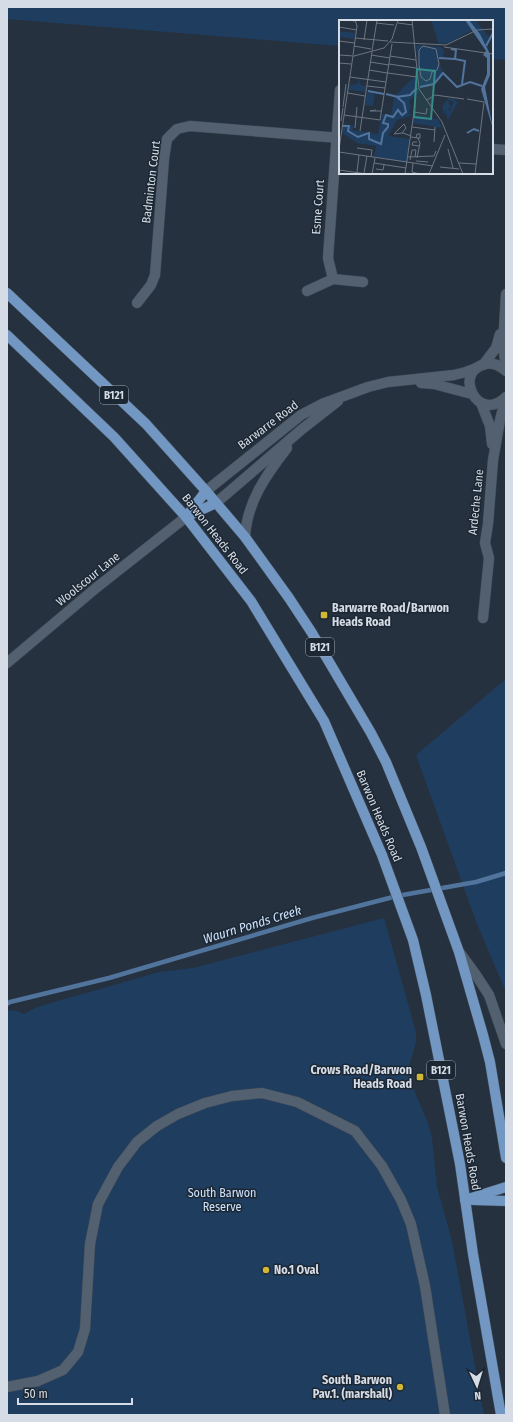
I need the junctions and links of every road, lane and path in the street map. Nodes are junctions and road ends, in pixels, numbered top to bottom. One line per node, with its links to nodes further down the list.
1 (339, 114): 2 (street, Esme Court)
2 (338, 138): 5 (street, Esme Court); 10 (street, Badminton Court)
3 (493, 149): 4 (street)
4 (506, 150)
5 (333, 279): 6 (street); 7 (street)
6 (363, 282)
7 (308, 291)
8 (7, 293): 23 (main road, Barwon Heads Road / B121)
9 (506, 294): 11 (street)
10 (137, 303)
11 (504, 325): 13 (street); 14 (street)
12 (7, 335): 25 (main road, Barwon Heads Road / B121)
13 (480, 366): 15 (street); 16 (street, Barwarre Road); 18 (street)
14 (506, 367)
15 (506, 371)
16 (399, 381): 17 (street, Barwarre Road); 18 (street, Barwarre Road)
17 (354, 392): 21 (street, Barwarre Road); 23 (street, Barwarre Road)
18 (472, 394): 20 (street)
19 (506, 397): 20 (street); 22 (street, Ardeche Lane)
20 (481, 403): 22 (street, Ardeche Lane)
21 (301, 430): 24 (street, Barwarre Road); 26 (street)
22 (493, 460): 27 (street, Ardeche Lane)
23 (206, 491): 24 (main road, Barwon Heads Road / B121); 25 (main road)
24 (216, 503): 25 (main road); 26 (main road, Barwon Heads Road / B121)
25 (186, 516): 28 (street, Woolscour Lane); 33 (main road, Barwon Heads Road / B121)
26 (244, 538): 29 (main road, Barwon Heads Road / B121)
27 (483, 618)
28 (7, 663)
29 (459, 952): 30 (street); 31 (main road, Barwon Heads Road / B121)
30 (506, 1044)
31 (506, 1158)
32 (506, 1187): 33 (main road)
33 (465, 1200): 34 (main road); 37 (main road, Barwon Heads Road / B121)
34 (506, 1201)
35 (7, 1387): 36 (street)
36 (445, 1415)
37 (501, 1415)

